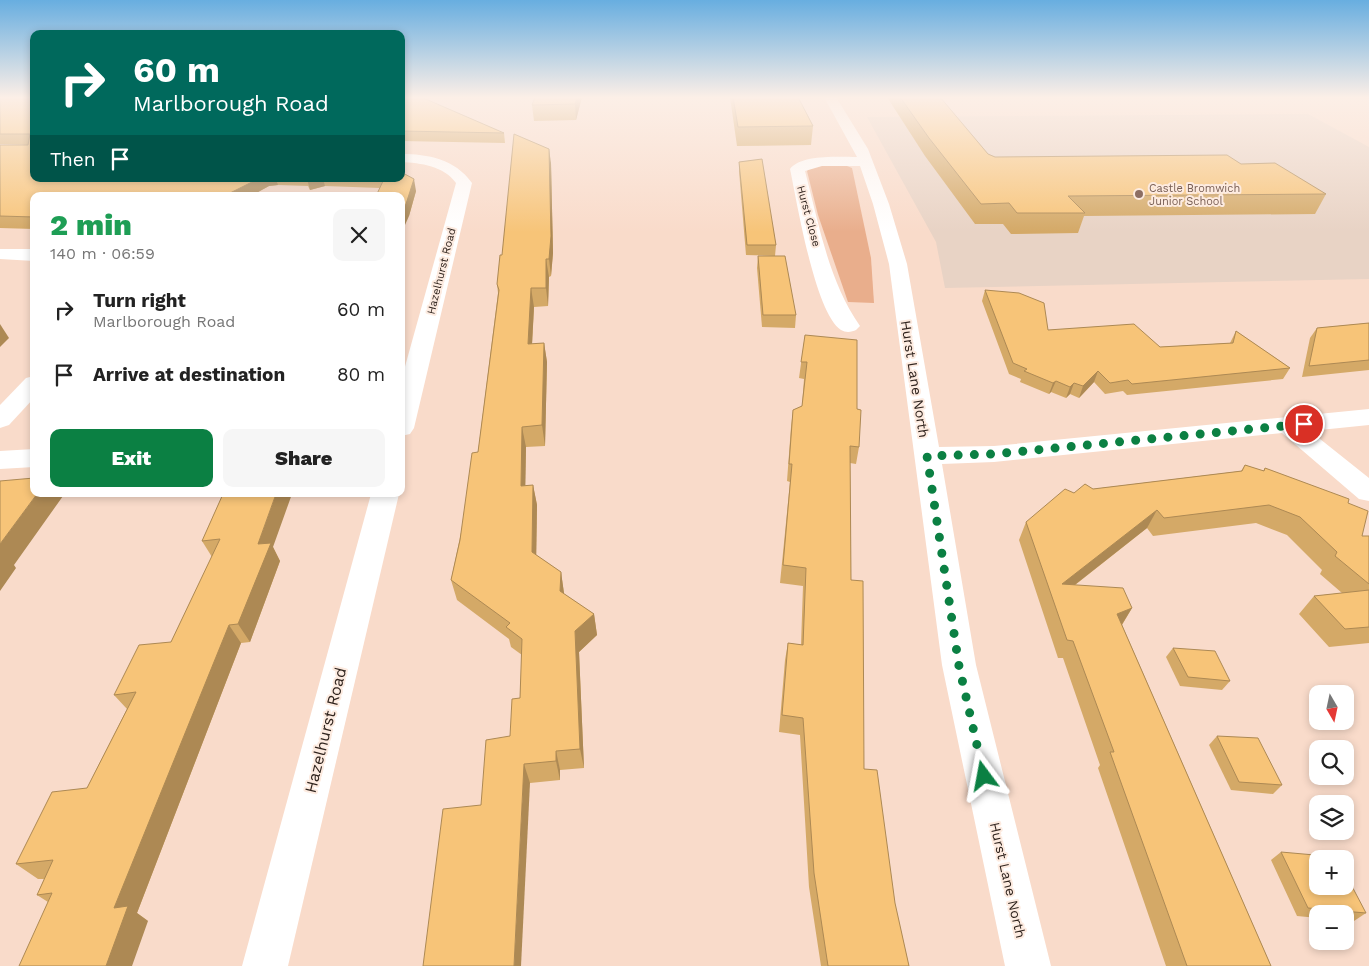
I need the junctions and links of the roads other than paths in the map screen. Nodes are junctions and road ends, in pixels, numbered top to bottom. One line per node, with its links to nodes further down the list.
1 (857, 142): 3 (street, Hurst Lane North)
2 (405, 159): 8 (street, Hazelhurst Road)
3 (865, 162): 6 (street, Hurst Close); 12 (street, Hurst Lane North)
4 (0, 254): 5 (street)
5 (30, 255)
6 (849, 326)
7 (30, 387): 10 (street)
8 (405, 412)
9 (1369, 417): 11 (street)
10 (0, 420)
11 (1288, 425): 12 (street); 15 (street)
12 (927, 456): 18 (street, Hurst Lane North)
13 (30, 458): 14 (street)
14 (0, 460)
15 (1369, 492)
16 (384, 497): 17 (street, Hazelhurst Road)
17 (264, 966)
18 (1028, 966)

